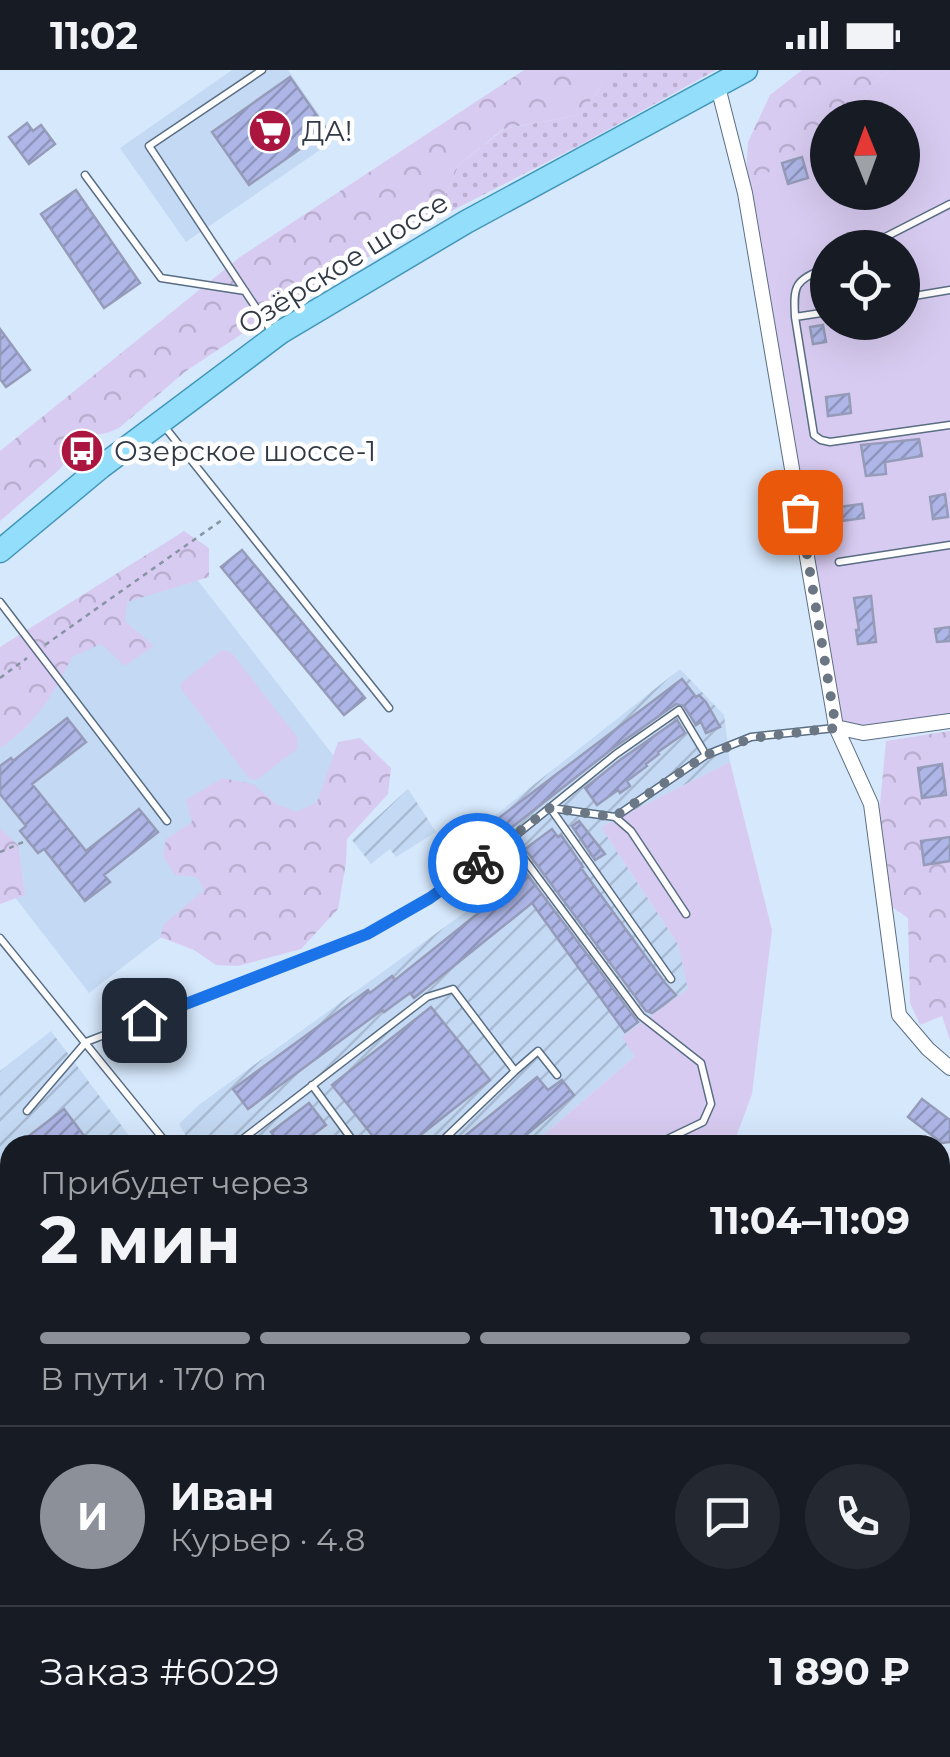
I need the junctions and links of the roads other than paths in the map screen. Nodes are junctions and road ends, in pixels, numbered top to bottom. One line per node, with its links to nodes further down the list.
1 (262, 70): 8 (lane)
2 (746, 70): 3 (main road, Озёрское шоссе)
3 (718, 87): 13 (main road, Озёрское шоссе); 22 (street)
4 (85, 176): 8 (lane)
5 (950, 204): 6 (lane)
6 (899, 230)
7 (810, 275): 12 (lane)
8 (245, 290): 13 (lane)
9 (950, 290): 10 (lane)
10 (920, 295)
11 (810, 315): 12 (lane)
12 (796, 317): 15 (lane)
13 (276, 337): 14 (main road, Озёрское шоссе)
14 (160, 422): 17 (main road, Озёрское шоссе); 20 (lane)
15 (950, 424)
16 (950, 545): 18 (lane)
17 (0, 551)
18 (839, 562)
19 (0, 602): 26 (lane)
20 (389, 708)
21 (950, 721): 22 (street)
22 (836, 728): 23 (lane); 32 (street)
23 (706, 755): 24 (lane); 25 (lane)
24 (550, 808): 25 (lane); 27 (lane); 30 (lane)
25 (614, 817): 28 (lane)
26 (168, 821)
27 (510, 840): 31 (lane); 41 (lane)
28 (686, 914)
29 (0, 938): 31 (lane)
30 (671, 979)
31 (86, 1042): 36 (lane); 37 (lane)
32 (950, 1068)
33 (515, 1071): 34 (lane); 35 (lane); 40 (lane)
34 (557, 1075)
35 (312, 1085): 38 (lane); 39 (lane)
36 (27, 1110)
37 (160, 1135)
38 (247, 1135)
39 (349, 1135)
40 (448, 1135)
41 (676, 1135)

